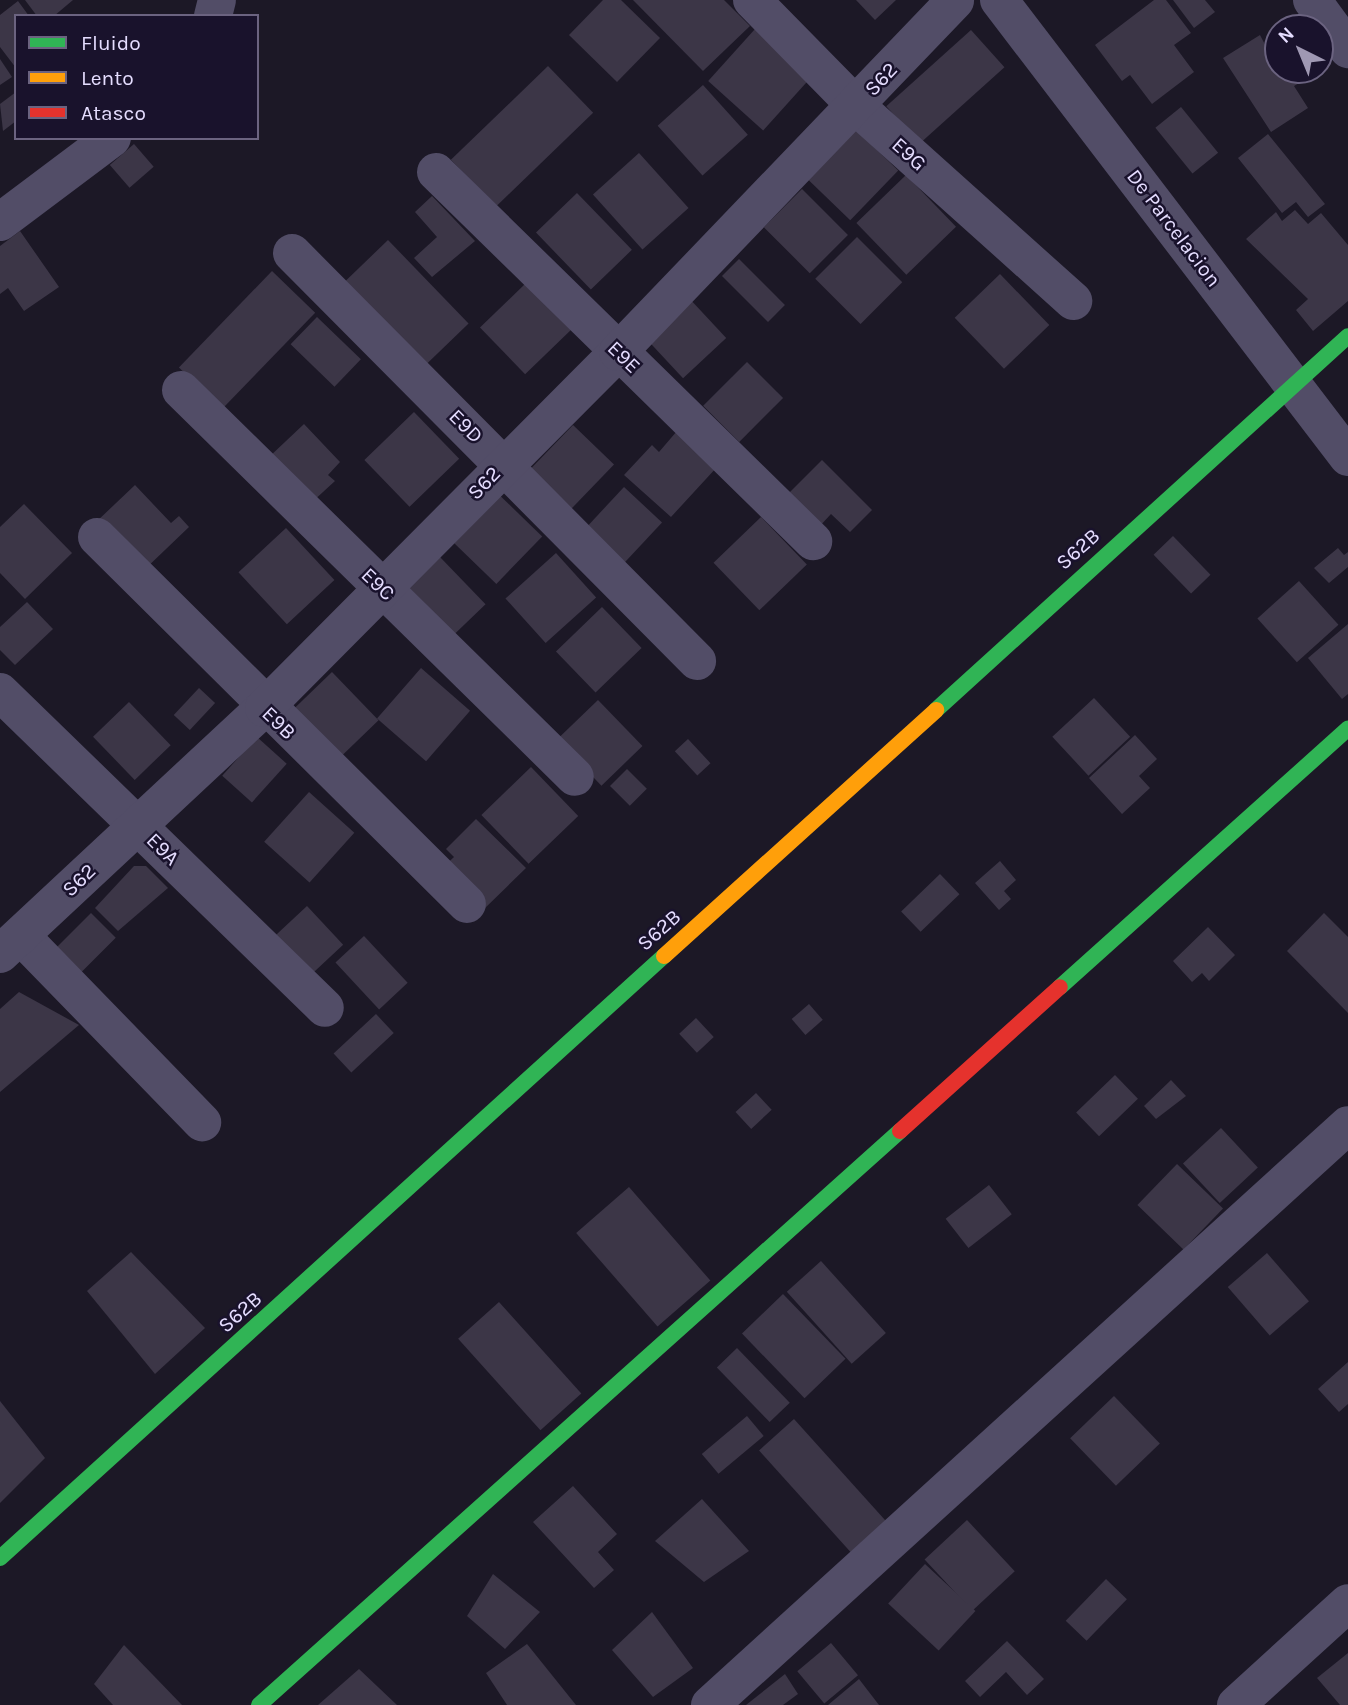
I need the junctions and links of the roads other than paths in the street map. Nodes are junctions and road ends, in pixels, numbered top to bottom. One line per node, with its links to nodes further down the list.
1 (752, 0): 6 (street, E9G)
2 (955, 0): 6 (street, S62)
3 (999, 0): 14 (street, De Parcelacion)
4 (1312, 0): 5 (street)
5 (1348, 49)
6 (856, 106): 11 (street, E9G); 13 (street, S62)
7 (109, 140): 9 (street)
8 (436, 172): 13 (street, E9E)
9 (0, 222)
10 (292, 253): 17 (street, E9D)
11 (1073, 301)
12 (1348, 336): 14 (street, S62B)
13 (618, 352): 17 (street, S62); 19 (street, E9E)
14 (1292, 383): 16 (street, De Parcelacion); 32 (street, S62B)
15 (181, 390): 20 (street, E9C)
16 (1348, 457)
17 (503, 463): 20 (street, S62); 21 (street, E9D)
18 (97, 537): 23 (street, E9B)
19 (813, 541)
20 (382, 587): 23 (street, S62); 25 (street, E9C)
21 (697, 661)
22 (0, 692): 26 (street, E9A)
23 (264, 708): 26 (street, S62); 27 (street, E9B)
24 (1348, 729): 34 (street)
25 (575, 777)
26 (138, 824): 28 (street, S62); 29 (street, E9A)
27 (467, 904)
28 (10, 945): 30 (street)
29 (325, 1008)
30 (202, 1122)
31 (1348, 1125): 35 (street)
32 (0, 1558)
33 (1348, 1603): 36 (street)
34 (259, 1705)
35 (710, 1705)
36 (1236, 1705)

